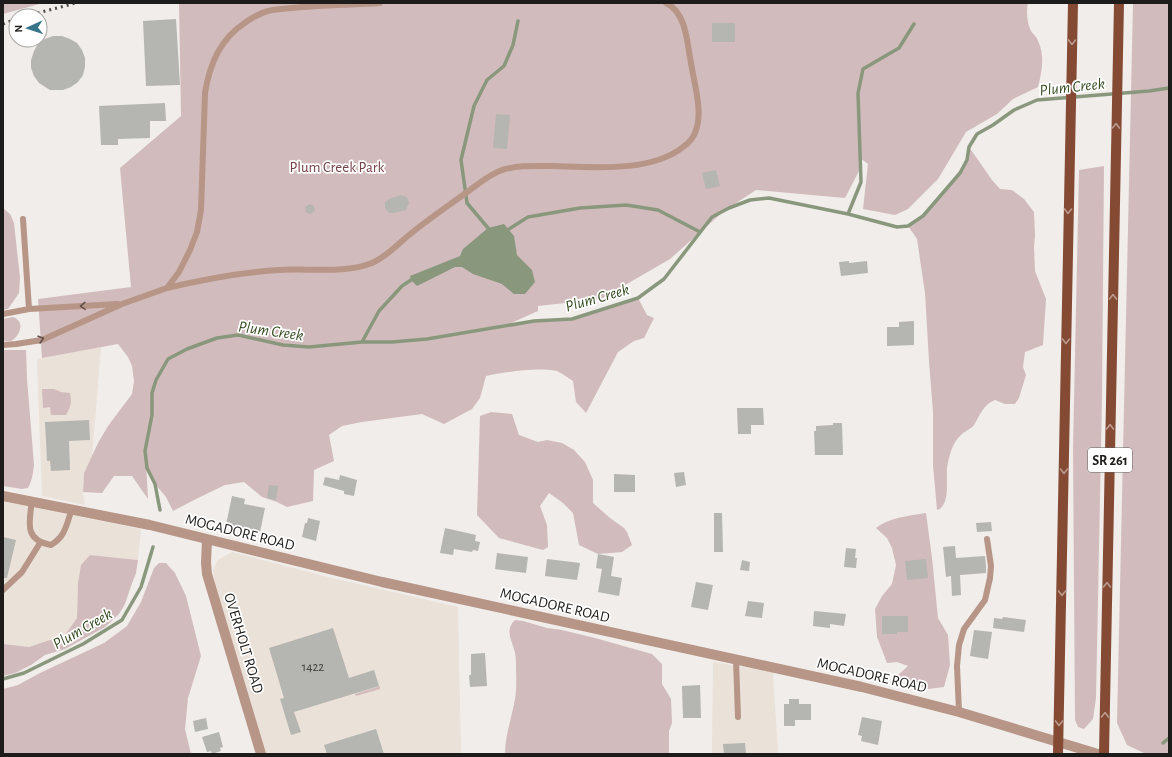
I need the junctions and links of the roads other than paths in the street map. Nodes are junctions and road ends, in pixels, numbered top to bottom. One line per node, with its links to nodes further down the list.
1 (380, 3): 6 (lane)
2 (666, 3): 6 (lane)
3 (1073, 3): 21 (main road, one-way to 21)
4 (1118, 3): 25 (main road, SR 261, one-way to 4)
5 (23, 219): 8 (lane)
6 (167, 288): 7 (lane)
7 (122, 304): 8 (lane, one-way to 8); 10 (lane, one-way to 7)
8 (29, 309): 9 (lane)
9 (3, 314)
10 (3, 345)
11 (3, 496): 12 (street, MOGADORE ROAD)
12 (32, 501): 13 (street, MOGADORE ROAD); 16 (lane)
13 (72, 509): 15 (street, MOGADORE ROAD); 16 (lane)
14 (987, 539): 19 (lane)
15 (207, 540): 18 (street, MOGADORE ROAD); 22 (street, OVERHOLT ROAD)
16 (40, 543): 17 (lane)
17 (3, 590)
18 (736, 660): 19 (street, MOGADORE ROAD); 20 (lane)
19 (959, 712): 21 (street, MOGADORE ROAD)
20 (738, 717)
21 (1059, 741): 23 (main road); 24 (street, MOGADORE ROAD)
22 (261, 754)
23 (1058, 754)
24 (1098, 754)
25 (1104, 754)

